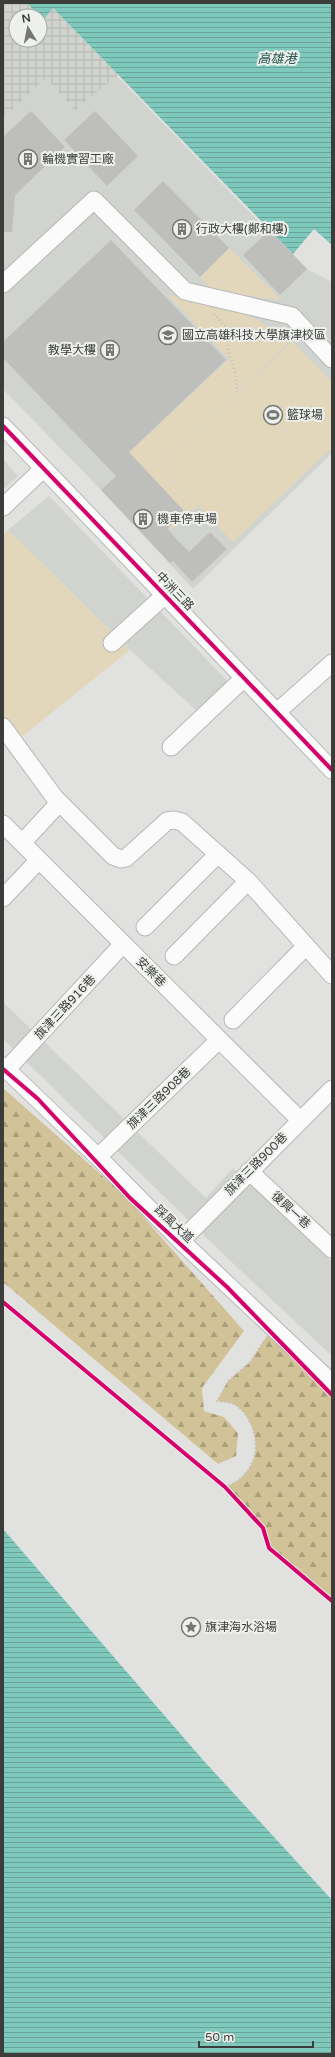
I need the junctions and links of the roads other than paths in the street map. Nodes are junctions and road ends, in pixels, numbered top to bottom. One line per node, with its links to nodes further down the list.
1 (3, 284): 2 (street)
2 (332, 358)
3 (3, 426): 4 (street, 中洲三路)
4 (43, 469): 5 (street); 6 (street, 中洲三路)
5 (3, 506)
6 (165, 595): 7 (street); 9 (street, 中洲三路)
7 (112, 643)
8 (332, 663): 10 (street)
9 (244, 678): 10 (street, 中洲三路); 12 (street)
10 (278, 712): 13 (street, 中洲三路)
11 (3, 727): 14 (street)
12 (171, 747)
13 (332, 770)
14 (59, 803): 16 (street); 17 (street)
15 (3, 824): 16 (street, 安樂巷)
16 (22, 843): 18 (street, 安樂巷)
17 (218, 854): 19 (street); 21 (street)
18 (39, 860): 20 (street); 22 (street, 安樂巷)
19 (248, 881): 23 (street); 24 (street)
20 (3, 898)
21 (145, 928)
22 (123, 944): 27 (street, 安樂巷); 28 (street, 旗津三路916巷)
23 (306, 946): 25 (street); 26 (street)
24 (174, 956)
25 (332, 975)
26 (233, 1020)
27 (219, 1040): 30 (street, 安樂巷); 31 (street, 旗津三路908巷)
28 (5, 1067): 31 (street)
29 (332, 1089): 30 (street, 旗津三路900巷)
30 (300, 1120): 32 (street, 旗津三路900巷)
31 (98, 1157): 33 (street)
32 (249, 1171): 33 (street, 旗津三路900巷); 34 (street, 復興一巷)
33 (181, 1240): 35 (street)
34 (332, 1249)
35 (332, 1384)

